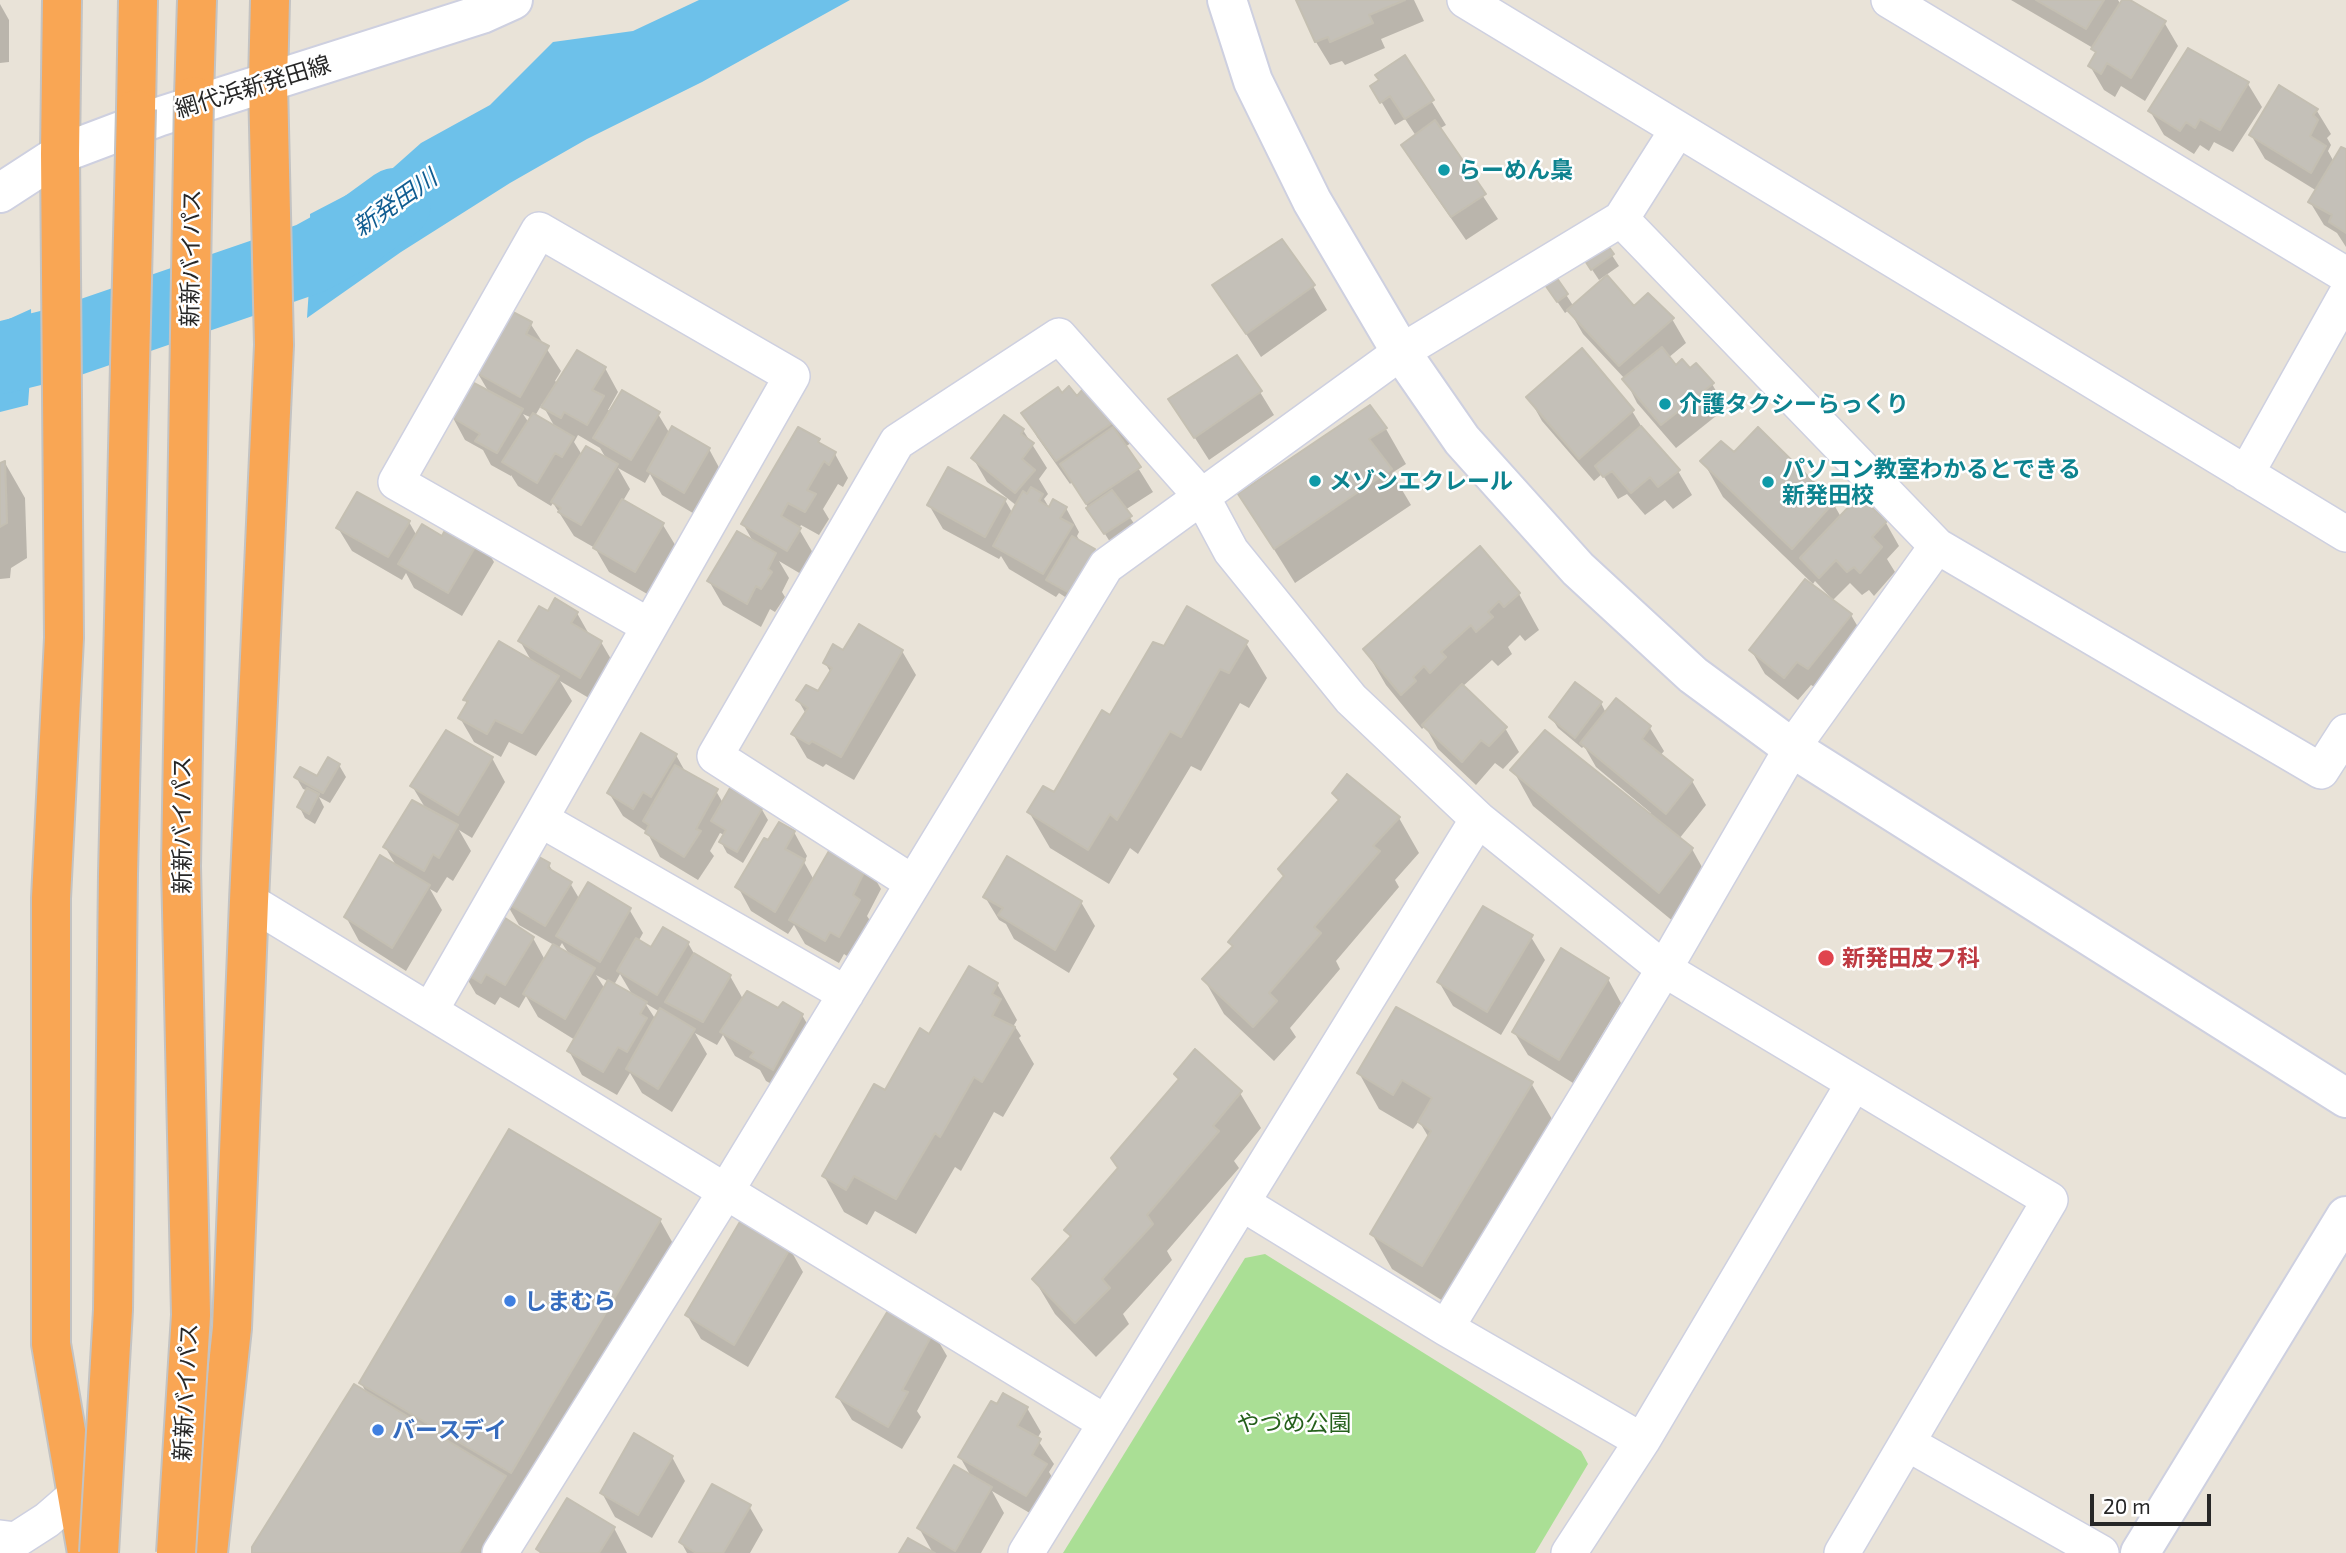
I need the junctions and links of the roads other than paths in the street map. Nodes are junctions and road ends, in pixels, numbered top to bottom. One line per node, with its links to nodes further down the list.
1 (62, 0): 11 (highway)
2 (138, 0): 43 (highway, bridge)
3 (197, 0): 44 (highway, 新新バイパス, bridge)
4 (270, 0): 9 (highway)
5 (1227, 0): 16 (street)
6 (1465, 0): 10 (street)
7 (1889, 0): 14 (street)
8 (493, 5): 9 (street, 網代浜新発田線)
9 (268, 83): 11 (street, 網代浜新発田線); 27 (highway)
10 (1678, 129): 13 (street); 17 (street)
11 (60, 154): 12 (street, 網代浜新発田線); 40 (highway)
12 (0, 193)
13 (1620, 219): 16 (street); 20 (street)
14 (2346, 275)
15 (2346, 295): 17 (street)
16 (1401, 352): 18 (street); 23 (street)
17 (2246, 474): 19 (street)
18 (1202, 497): 25 (street); 26 (street); 26 (street)
19 (2346, 534)
20 (1937, 546): 22 (street); 23 (street)
21 (649, 626): 21 (street); 24 (street)
22 (2346, 732)
23 (1792, 748): 28 (street); 32 (street)
24 (540, 819): 29 (street); 30 (street)
25 (1478, 819): 28 (street); 34 (street)
26 (913, 883): 29 (street)
27 (248, 901): 30 (street); 45 (highway)
28 (1664, 969): 31 (street); 36 (street)
29 (846, 994): 33 (street)
30 (430, 1011): 33 (street)
31 (1854, 1083): 38 (street); 39 (street)
32 (2346, 1098)
33 (726, 1191): 37 (street); 46 (street)
34 (1242, 1203): 36 (street); 37 (street)
35 (2346, 1216): 51 (street)
36 (1446, 1328): 38 (street)
37 (1106, 1423): 47 (street)
38 (1642, 1441): 48 (street)
39 (1906, 1444): 49 (street); 50 (street)
40 (77, 1494): 41 (street); 42 (highway)
41 (0, 1538)
42 (87, 1553)
43 (99, 1553)
44 (176, 1553)
45 (208, 1553)
46 (500, 1553)
47 (1026, 1553)
48 (1569, 1553)
49 (1842, 1553)
50 (2101, 1553)
51 (2140, 1553)

